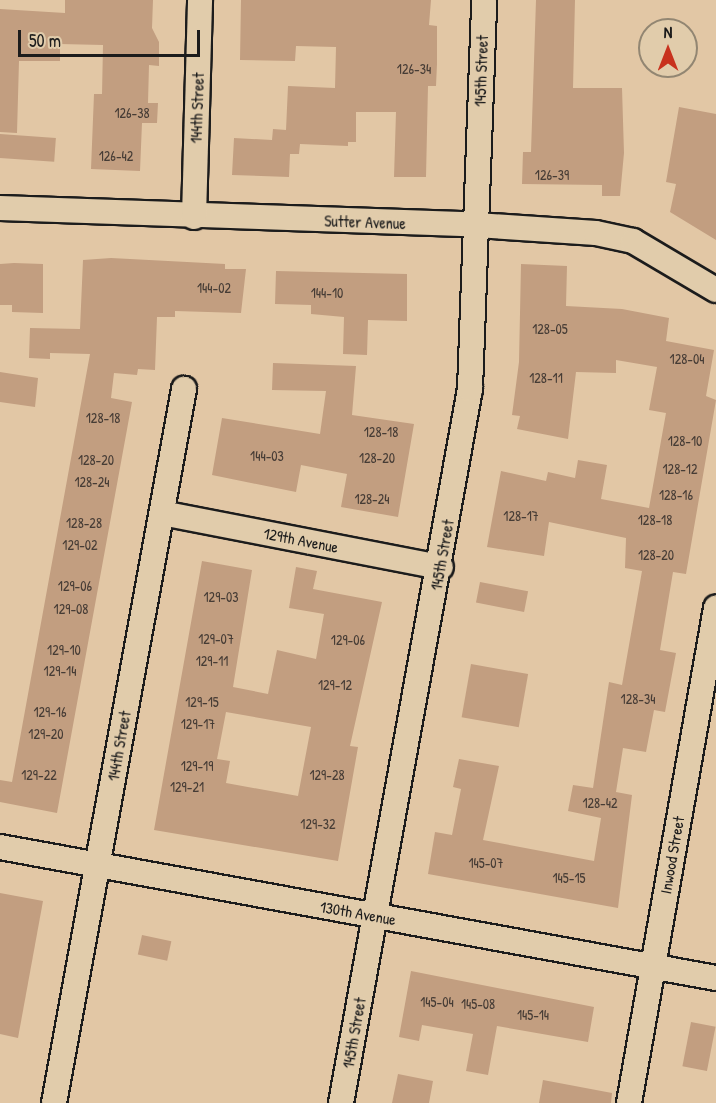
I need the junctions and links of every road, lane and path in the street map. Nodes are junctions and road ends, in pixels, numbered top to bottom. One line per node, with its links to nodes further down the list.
1 (200, 0): 4 (street, 144th Street)
2 (484, 0): 5 (street, 145th Street)
3 (0, 208): 4 (street, Sutter Avenue)
4 (194, 217): 5 (street, Sutter Avenue)
5 (476, 225): 6 (street, Sutter Avenue); 9 (street, 145th Street)
6 (716, 290)
7 (184, 389): 8 (street, 144th Street)
8 (162, 513): 9 (street, 129th Avenue); 12 (street, 144th Street)
9 (441, 567): 13 (street, 145th Street)
10 (716, 608): 14 (street, Inwood Street)
11 (0, 847): 12 (street, 130th Avenue)
12 (98, 866): 13 (street, 130th Avenue); 16 (street, 144th Street)
13 (375, 916): 14 (street, 130th Avenue); 17 (street, 145th Street)
14 (652, 966): 15 (street, 130th Avenue); 18 (street, Inwood Street)
15 (716, 978)
16 (54, 1103)
17 (342, 1103)
18 (629, 1103)

